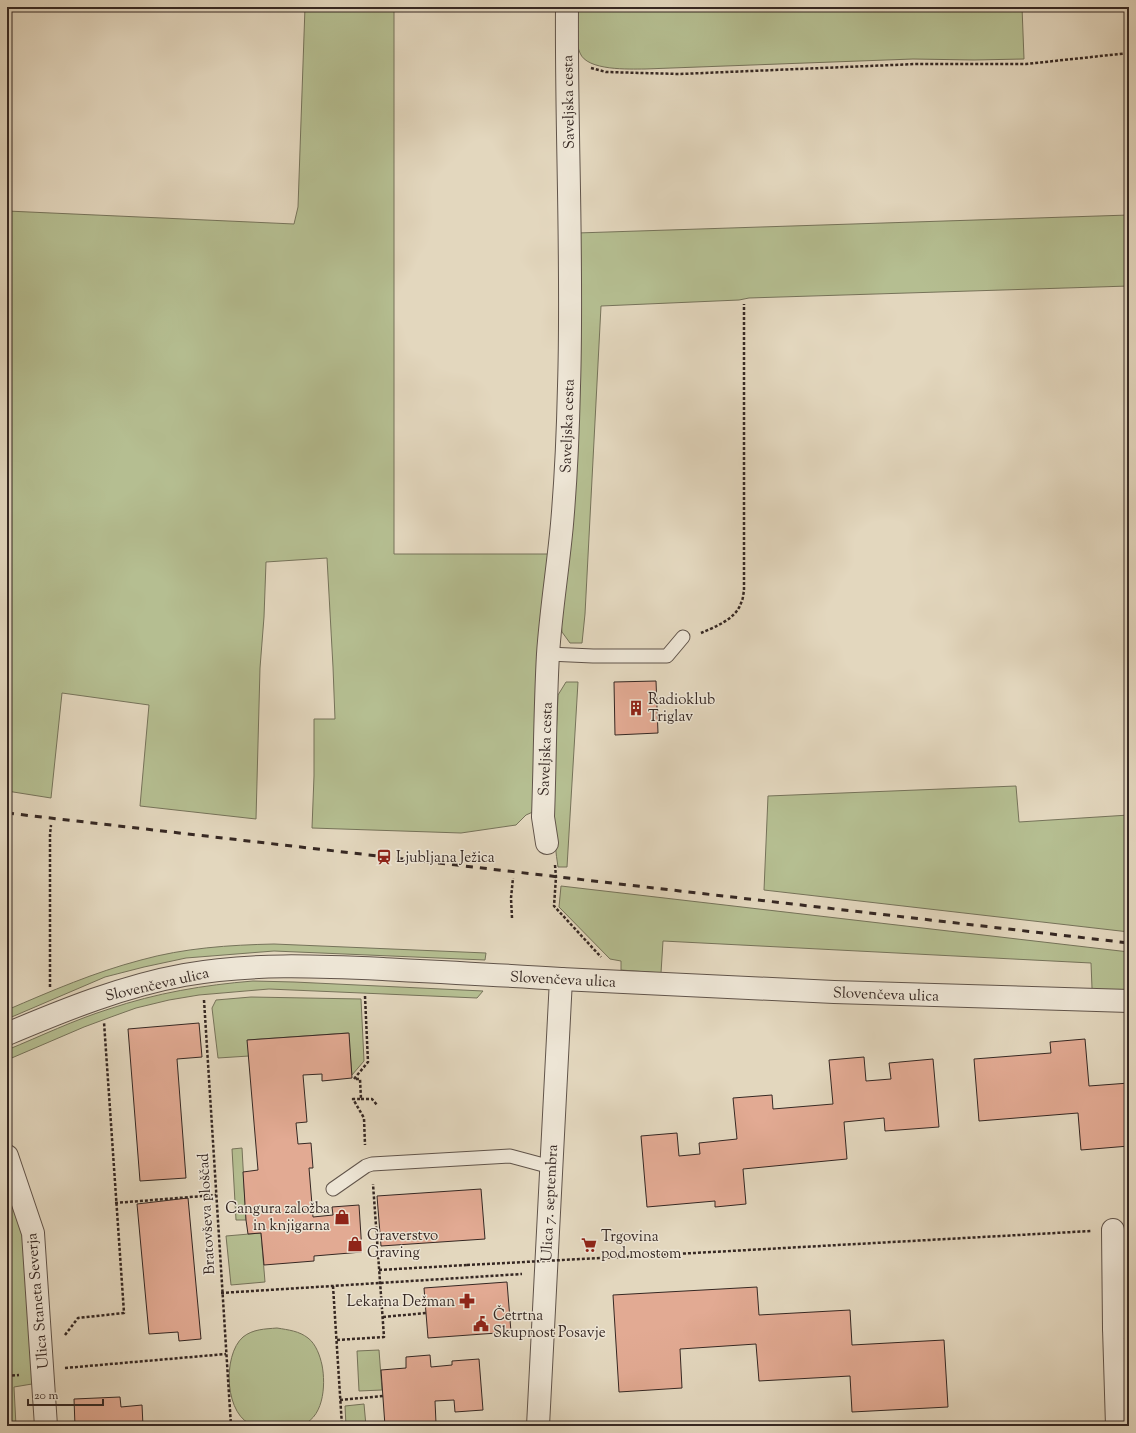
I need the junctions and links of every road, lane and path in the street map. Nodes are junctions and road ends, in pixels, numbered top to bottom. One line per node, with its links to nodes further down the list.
1 (567, 7): 3 (street, Saveljska cesta)
2 (1129, 53): 3 (path)
3 (567, 62): 6 (street, Saveljska cesta)
4 (744, 304): 5 (path)
5 (683, 637): 6 (lane)
6 (548, 654): 8 (street, Saveljska cesta)
7 (51, 825): 13 (path)
8 (547, 843): 12 (path)
9 (513, 878): 10 (path)
10 (512, 918)
11 (561, 979): 12 (street, Slovenčeva ulica); 18 (street, Slovenčeva ulica); 23 (street, Ulica 7. septembra)
12 (613, 982): 16 (street, Slovenčeva ulica)
13 (50, 987)
14 (365, 996): 19 (path)
15 (204, 1000): 25 (path, Bratovševa ploščad)
16 (1129, 1001)
17 (104, 1022): 26 (path)
18 (7, 1034)
19 (361, 1099): 20 (path); 22 (path)
20 (377, 1105)
21 (7, 1156): 39 (street, Ulica Staneta Severja)
22 (369, 1165): 23 (lane); 24 (lane); 28 (path)
23 (551, 1167): 29 (street, Ulica 7. septembra)
24 (333, 1189)
25 (216, 1195): 26 (path); 32 (path, Bratovševa ploščad)
26 (115, 1203): 36 (path)
27 (1113, 1230): 28 (path, bridge); 35 (street)
28 (379, 1270): 30 (path)
29 (546, 1273): 30 (path); 47 (street, Ulica 7. septembra)
30 (380, 1283): 31 (path); 34 (path)
31 (333, 1286): 32 (path); 37 (path)
32 (221, 1293): 38 (path, Bratovševa ploščad)
33 (426, 1313): 34 (path)
34 (383, 1317): 37 (path)
35 (1122, 1327): 48 (street)
36 (65, 1335)
37 (337, 1340): 42 (path)
38 (226, 1354): 39 (path); 45 (path, Bratovševa ploščad)
39 (43, 1372): 44 (street, Ulica Staneta Severja)
40 (7, 1375): 43 (path)
41 (383, 1396): 42 (path)
42 (340, 1400): 46 (path)
43 (10, 1426)
44 (46, 1426)
45 (231, 1426)
46 (342, 1426)
47 (538, 1426)
48 (1117, 1426)

